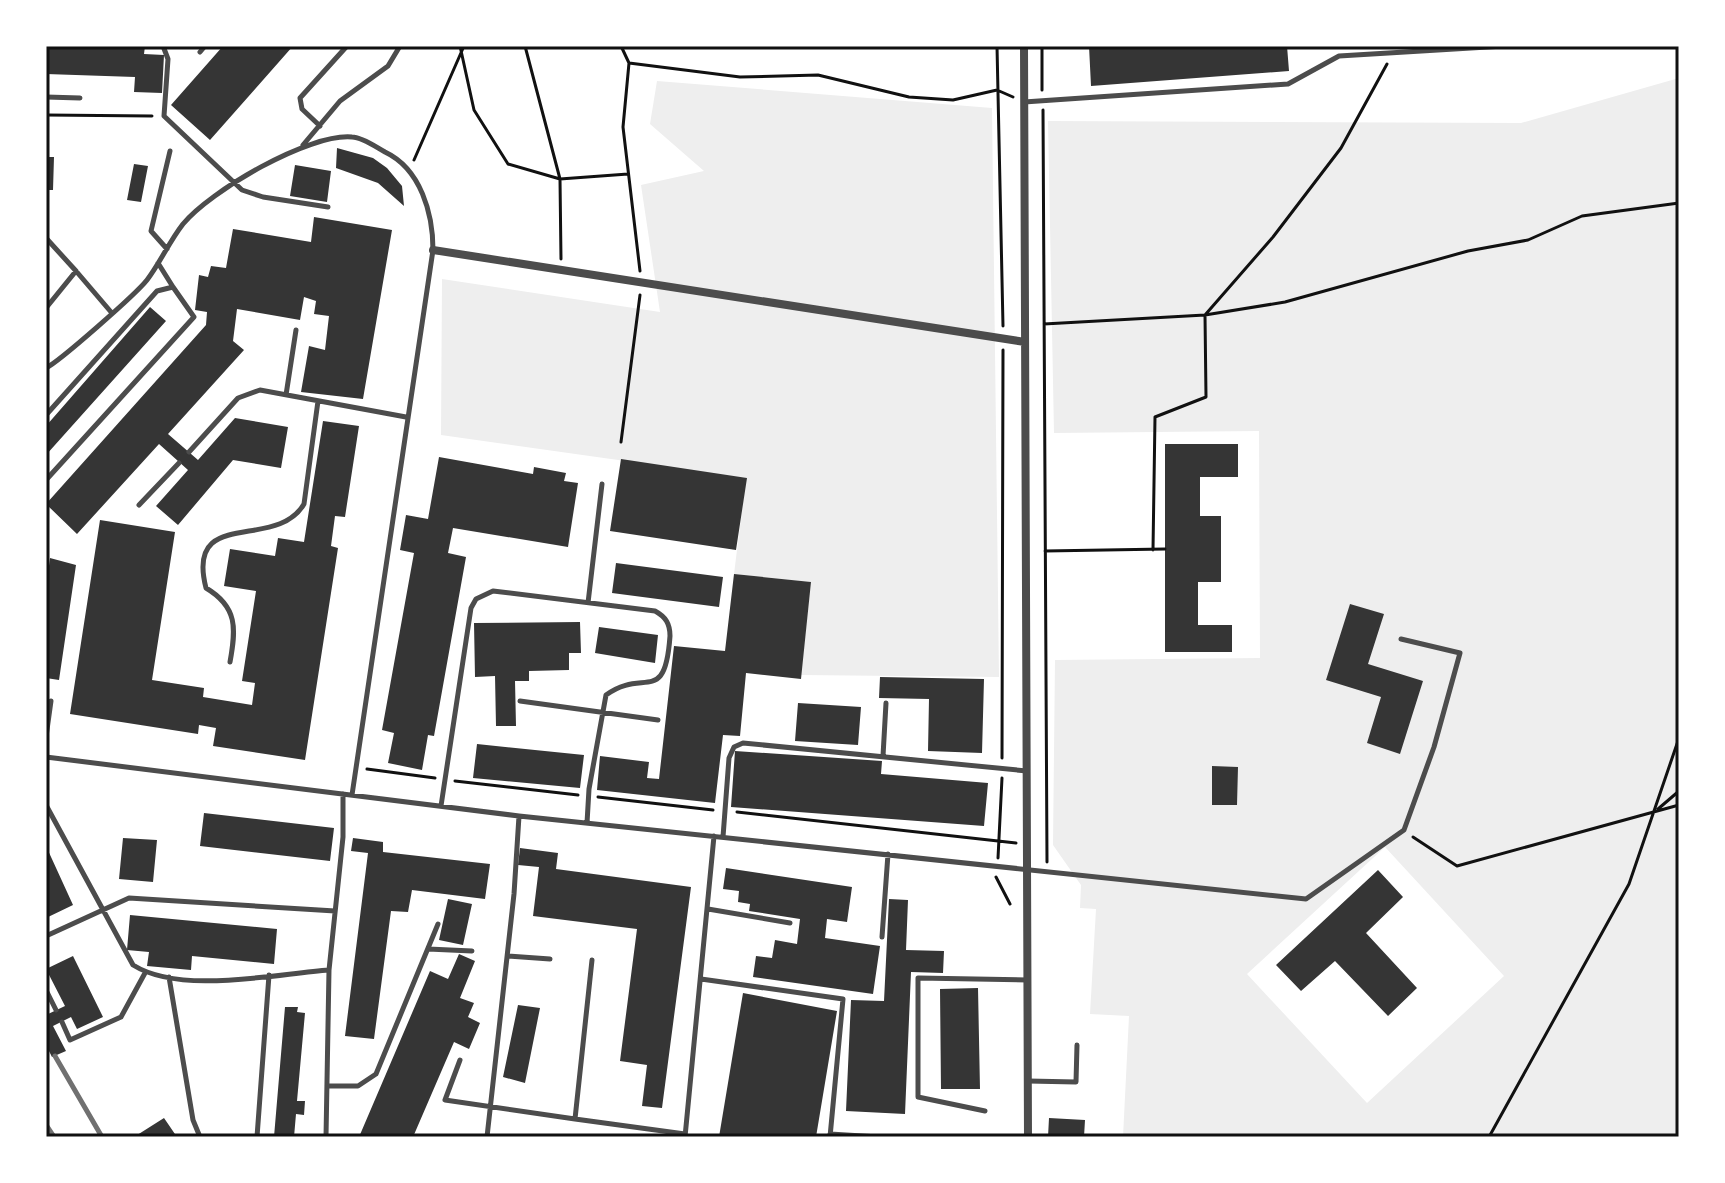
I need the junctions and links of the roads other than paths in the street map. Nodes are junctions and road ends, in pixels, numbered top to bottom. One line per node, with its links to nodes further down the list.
1 (163, 46): 15 (lane)
2 (205, 46): 8 (lane)
3 (347, 46): 12 (lane)
4 (400, 46): 12 (lane)
5 (1024, 46): 11 (street)
6 (1504, 46): 7 (lane)
7 (1393, 49): 11 (lane)
8 (200, 52)
9 (46, 97): 10 (lane)
10 (80, 98)
11 (1024, 102): 26 (street)
12 (320, 126): 13 (lane)
13 (302, 146): 15 (lane); 19 (lane)
14 (170, 151): 18 (lane)
15 (234, 183): 16 (lane); 18 (lane)
16 (328, 207)
17 (46, 238): 21 (lane)
18 (167, 249): 20 (lane)
19 (433, 250): 26 (street); 31 (lane)
20 (158, 263): 22 (lane); 24 (lane)
21 (76, 271): 23 (lane); 24 (lane)
22 (173, 287): 30 (lane); 34 (lane)
23 (46, 308)
24 (111, 312): 27 (lane)
25 (296, 330): 28 (lane)
26 (1025, 342): 48 (street)
27 (46, 368)
28 (286, 395): 29 (lane); 32 (lane)
29 (318, 401): 31 (lane); 39 (lane)
30 (46, 415)
31 (406, 417): 50 (lane)
32 (189, 452)
33 (179, 463): 36 (lane)
34 (46, 480)
35 (602, 484): 37 (lane)
36 (139, 505)
37 (588, 603): 43 (lane); 52 (lane)
38 (1401, 639): 58 (lane)
39 (230, 662)
40 (51, 701): 45 (lane)
41 (520, 701): 43 (lane)
42 (886, 703): 46 (lane)
43 (601, 712): 44 (lane); 54 (lane)
44 (658, 720)
45 (46, 737)
46 (883, 756): 48 (lane); 56 (lane)
47 (46, 757): 49 (lane)
48 (1028, 772): 58 (street)
49 (343, 794): 50 (lane); 61 (lane)
50 (352, 795): 52 (lane)
51 (46, 805): 59 (lane)
52 (441, 806): 53 (lane)
53 (519, 816): 54 (lane); 68 (lane)
54 (587, 823): 55 (lane)
55 (714, 836): 56 (lane); 60 (lane)
56 (723, 837): 57 (lane)
57 (888, 854): 58 (lane); 65 (lane)
58 (1029, 868): 76 (street)
59 (101, 908): 61 (lane); 64 (lane); 72 (lane)
60 (708, 909): 62 (lane); 75 (lane)
61 (335, 911): 71 (lane)
62 (790, 923)
63 (438, 924): 66 (lane)
64 (46, 936)
65 (882, 937)
66 (428, 949): 67 (lane); 83 (lane)
67 (472, 951)
68 (508, 956): 69 (lane); 84 (lane)
69 (550, 959)
70 (592, 960): 86 (lane)
71 (329, 970): 73 (lane); 83 (lane)
72 (145, 973): 74 (lane); 79 (lane)
73 (269, 975): 74 (lane); 90 (lane)
74 (169, 977): 89 (lane)
75 (701, 979): 87 (lane); 88 (lane)
76 (1029, 981): 82 (street); 85 (lane)
77 (46, 990): 78 (lane)
78 (56, 1010)
79 (62, 1022)
80 (1077, 1045): 82 (lane)
81 (460, 1060): 84 (lane)
82 (1028, 1081): 94 (street)
83 (327, 1086): 91 (lane)
84 (490, 1107): 86 (lane); 92 (lane)
85 (985, 1111)
86 (575, 1119): 87 (lane)
87 (685, 1136)
88 (830, 1136): 93 (lane)
89 (200, 1137)
90 (257, 1137)
91 (326, 1137)
92 (487, 1137)
93 (879, 1137)
94 (1028, 1137)

